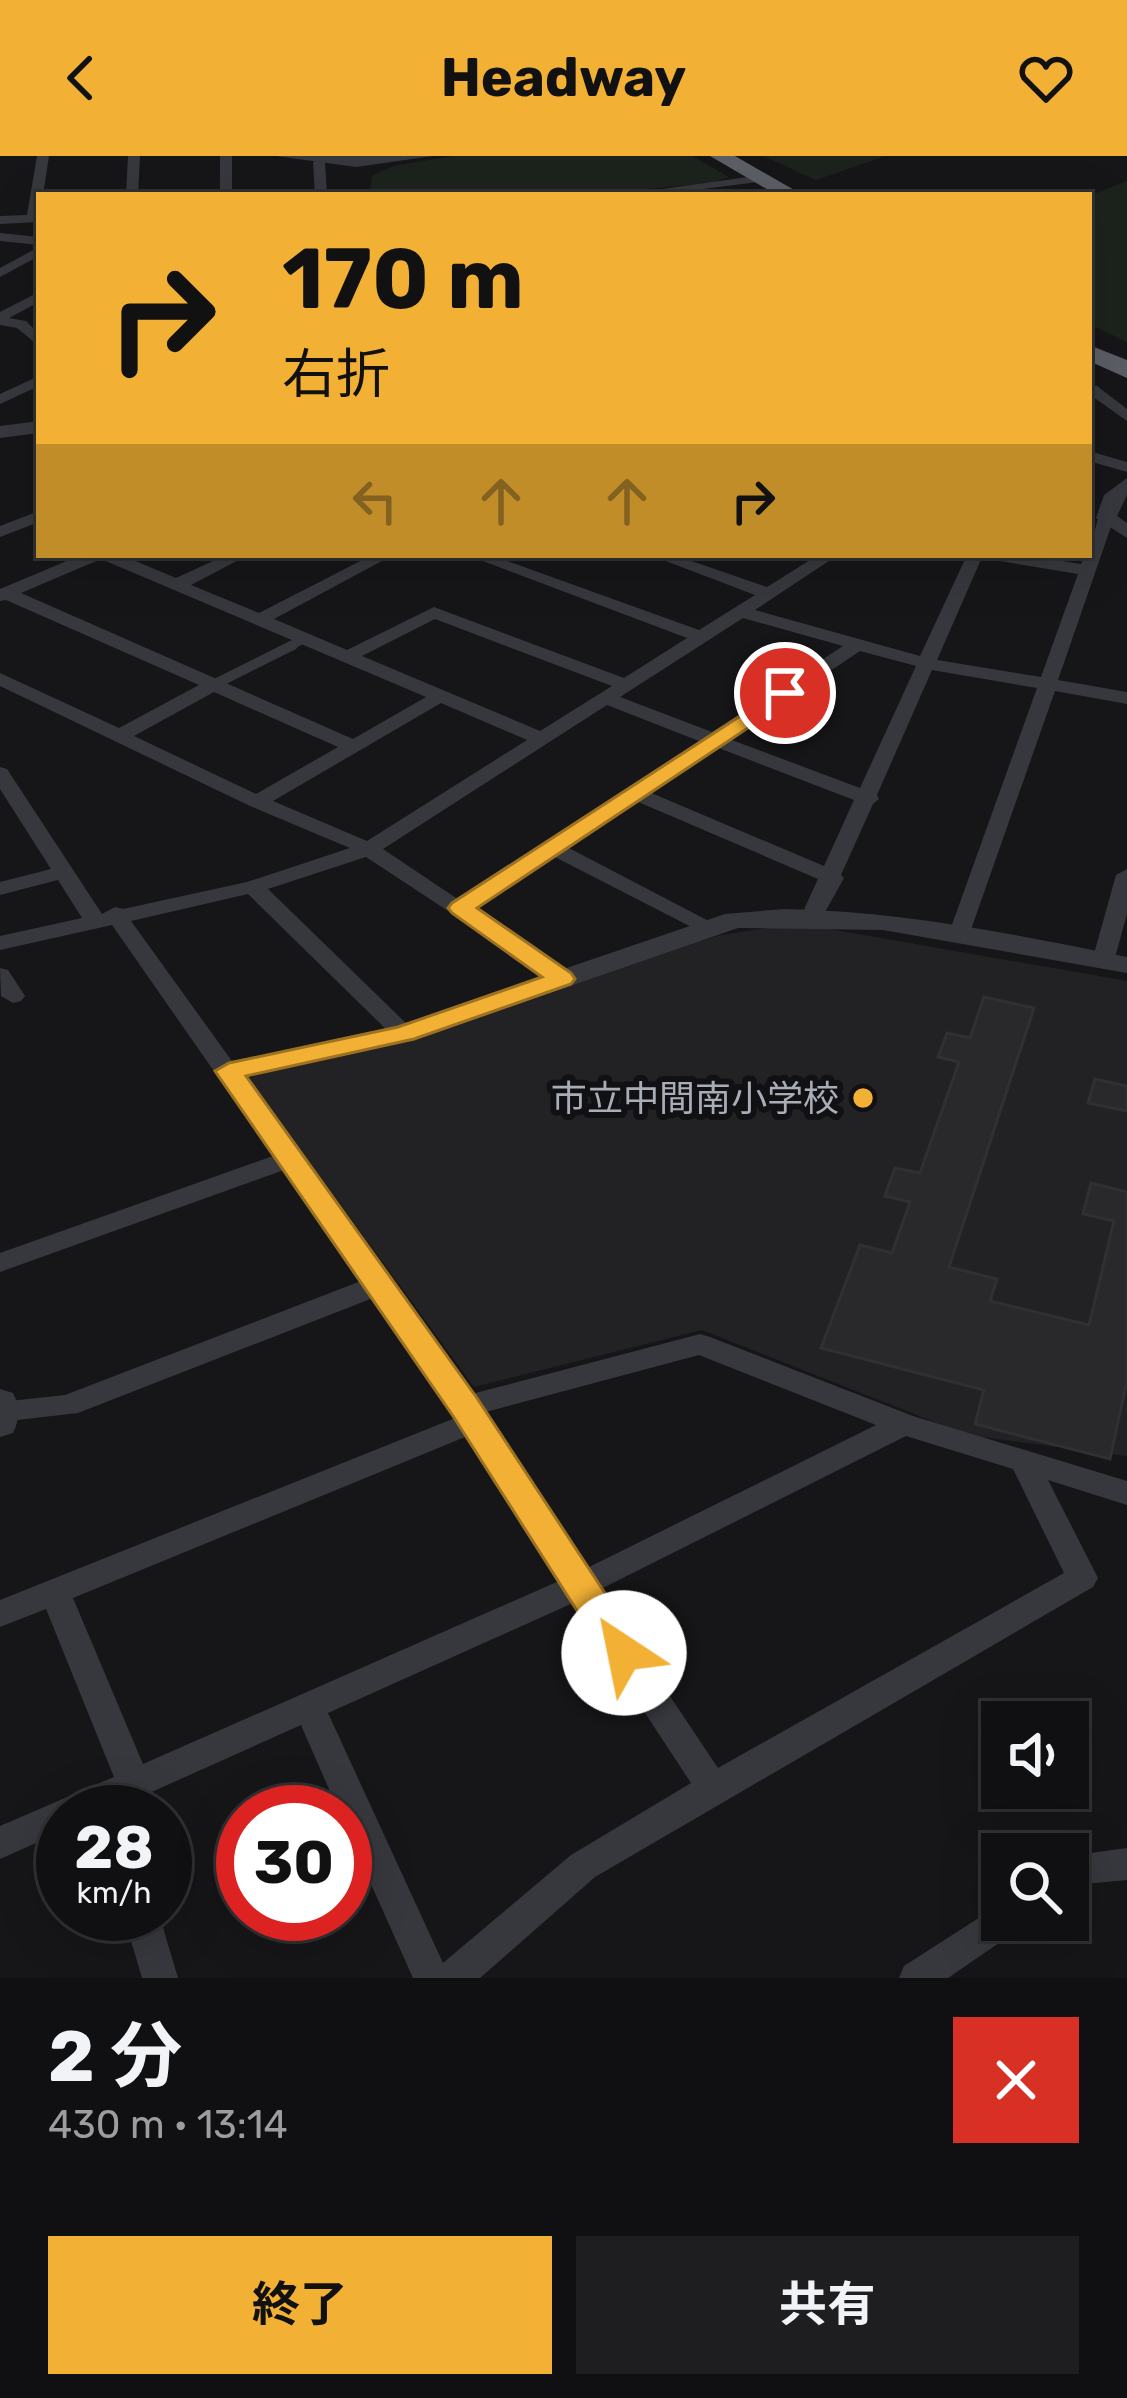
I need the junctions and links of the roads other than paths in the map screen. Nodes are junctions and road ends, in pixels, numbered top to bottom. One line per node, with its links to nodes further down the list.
1 (43, 156): 9 (street)
2 (134, 156): 10 (street)
3 (226, 156): 11 (street)
4 (283, 156): 7 (street)
5 (426, 156): 7 (street)
6 (720, 156): 8 (highway)
7 (320, 159): 12 (street)
8 (762, 179): 13 (street); 14 (highway)
9 (39, 192)
10 (132, 192)
11 (226, 192)
12 (321, 192)
13 (675, 192)
14 (787, 192)
15 (36, 218): 16 (street)
16 (0, 220)
17 (0, 237): 18 (street)
18 (36, 241)
19 (36, 257): 20 (street)
20 (0, 273)
21 (36, 298): 22 (street)
22 (0, 320): 23 (street)
23 (36, 339)
24 (36, 376): 26 (street)
25 (1092, 389): 27 (street)
26 (0, 400)
27 (1127, 416)
28 (36, 427): 29 (street)
29 (0, 432)
30 (1092, 457): 31 (street)
31 (1127, 467)
32 (1127, 484): 34 (street)
33 (0, 508): 35 (street)
34 (1106, 518): 37 (street); 38 (street)
35 (36, 519): 36 (street)
36 (0, 532)
37 (1127, 532)
38 (1092, 553)
39 (87, 558): 51 (street)
40 (113, 558): 50 (street)
41 (233, 558): 50 (street)
42 (380, 558): 54 (street)
43 (483, 558): 56 (street)
44 (667, 558): 52 (street)
45 (826, 558): 52 (street)
46 (974, 558): 59 (street)
47 (1012, 558): 49 (street)
48 (1090, 558): 49 (street)
49 (1085, 570): 63 (street)
50 (178, 584): 54 (street)
51 (3, 594): 61 (street)
52 (772, 595): 53 (street)
53 (745, 613): 56 (street); 57 (street)
54 (259, 620): 55 (street)
55 (306, 638): 58 (street); 61 (lane)
56 (704, 638): 62 (street)
57 (855, 646): 59 (street); 69 (street)
58 (349, 656): 62 (street); 64 (street)
59 (926, 663): 63 (street); 73 (street)
60 (0, 679): 67 (street)
61 (213, 685): 67 (street); 70 (street)
62 (626, 685): 65 (street)
63 (1050, 685): 66 (street); 88 (street)
64 (442, 695): 68 (street); 70 (street)
65 (605, 698): 68 (street); 69 (street)
66 (1127, 698)
67 (119, 736): 74 (street)
68 (542, 739): 78 (street)
69 (715, 740): 72 (street); 73 (street)
70 (353, 746): 74 (street)
71 (0, 773): 75 (street)
72 (634, 793): 77 (street); 81 (street)
73 (869, 799): 81 (street)
74 (257, 802): 78 (street)
75 (25, 814): 76 (street); 79 (street)
76 (0, 820)
77 (553, 848): 84 (street); 87 (street)
78 (369, 849): 82 (street); 84 (street)
79 (64, 872): 83 (street); 86 (street)
80 (1127, 874): 90 (street)
81 (833, 878): 85 (street)
82 (253, 887): 86 (street); 92 (street)
83 (0, 890)
84 (461, 908): 91 (street)
85 (812, 916): 87 (street); 88 (street)
86 (104, 917): 89 (street); 93 (street)
87 (711, 928): 91 (street)
88 (960, 933): 90 (street)
89 (0, 943)
90 (1115, 963)
91 (562, 979): 92 (street)
92 (404, 1034): 93 (street)
93 (229, 1071): 94 (street)
94 (289, 1159): 95 (street); 96 (street)
95 (0, 1263)
96 (381, 1284): 97 (street); 98 (street)
97 (1, 1412)
98 (468, 1415): 99 (street); 102 (street); 103 (street)
99 (904, 1424): 100 (street); 102 (street)
100 (1022, 1458): 101 (street); 108 (street)
101 (1127, 1493)
102 (579, 1586): 105 (street); 108 (street)
103 (55, 1593): 104 (street); 106 (street)
104 (0, 1614)
105 (308, 1705): 107 (street); 116 (street)
106 (112, 1785)
107 (141, 1785)
108 (713, 1788): 117 (street)
109 (36, 1827): 110 (street)
110 (0, 1843)
111 (1127, 1864): 112 (street)
112 (1089, 1867)
113 (981, 1934): 118 (street)
114 (149, 1941): 115 (street)
115 (160, 1978)
116 (430, 1978)
117 (453, 1978)
118 (917, 1978)

